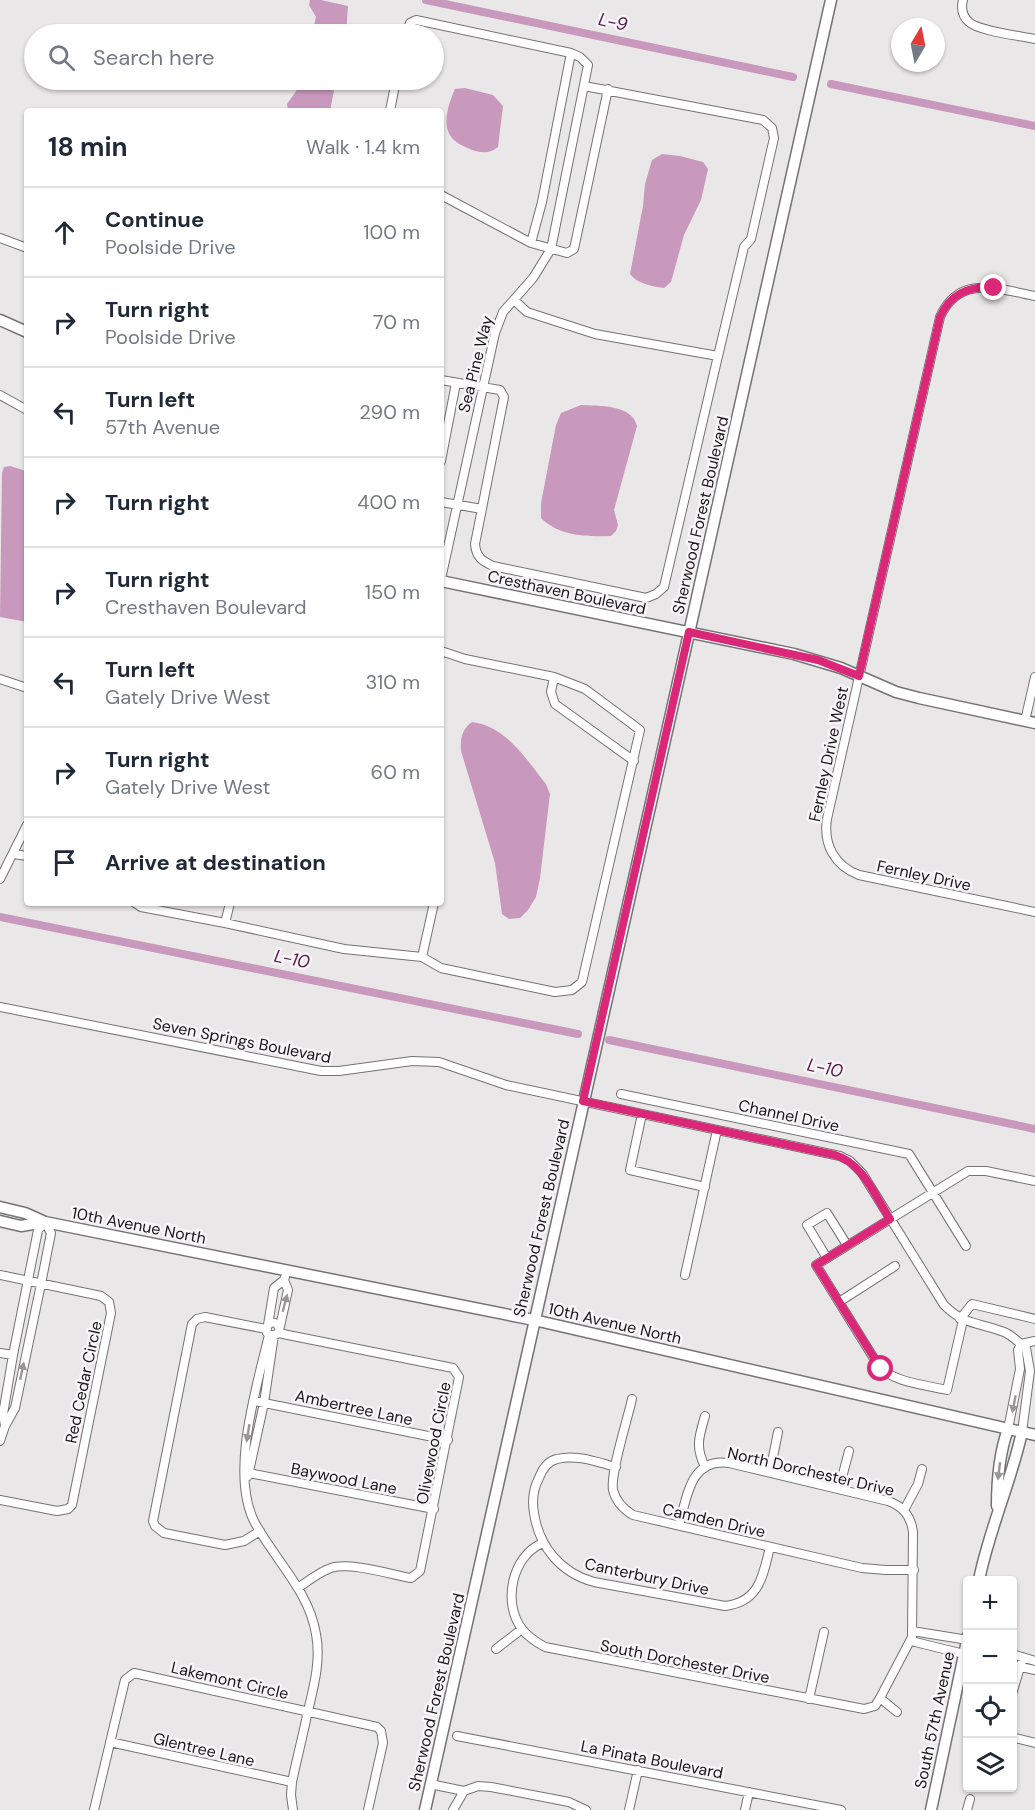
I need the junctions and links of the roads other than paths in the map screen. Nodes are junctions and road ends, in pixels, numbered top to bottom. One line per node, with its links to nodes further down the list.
1 (831, 0): 33 (street, Sherwood Forest Boulevard)
2 (963, 0): 6 (street)
3 (409, 24): 4 (street)
4 (435, 24)
5 (444, 26): 7 (street)
6 (1035, 39)
7 (571, 53): 8 (street, Sea Pine Way); 14 (street)
8 (584, 86): 9 (street); 16 (street, Sea Pine Way)
9 (608, 89): 16 (street); 21 (street)
10 (394, 90): 11 (street)
11 (391, 108)
12 (444, 197): 14 (street)
13 (0, 238): 15 (street)
14 (531, 243): 16 (street)
15 (24, 247)
16 (551, 249): 18 (street, Sea Pine Way)
17 (1035, 296): 35 (street, Fernley Drive West)
18 (514, 300): 21 (street); 24 (street, Sea Pine Way)
19 (0, 320): 20 (street)
20 (24, 331)
21 (718, 356): 30 (street)
22 (444, 381): 23 (street)
23 (456, 383): 24 (street); 27 (street)
24 (482, 387): 29 (street, Sea Pine Way); 30 (street)
25 (0, 395): 26 (street)
26 (24, 408)
27 (444, 445)
28 (444, 503): 29 (street)
29 (457, 505): 30 (street); 31 (street, Sea Pine Way)
30 (482, 509)
31 (444, 566)
32 (444, 581): 33 (street, Cresthaven Boulevard)
33 (689, 632): 35 (street, Cresthaven Boulevard); 55 (street, Sherwood Forest Boulevard)
34 (444, 652): 36 (street)
35 (859, 676): 40 (street, Cresthaven Boulevard); 43 (street, Fernley Drive West)
36 (554, 677): 41 (street); 41 (street)
37 (1035, 677): 40 (street)
38 (0, 679): 39 (street)
39 (24, 687)
40 (1030, 722)
41 (634, 760): 52 (street)
42 (24, 832): 44 (street)
43 (826, 837): 50 (street, Fernley Drive)
44 (14, 854): 45 (street); 46 (street)
45 (24, 856)
46 (0, 879)
47 (140, 906): 51 (street)
48 (229, 906): 51 (street)
49 (433, 906): 52 (street)
50 (1035, 912)
51 (225, 923): 52 (street)
52 (422, 957)
53 (0, 1007): 55 (street, Seven Springs Boulevard)
54 (621, 1094): 60 (street, Channel Drive)
55 (583, 1101): 56 (street, Seven Springs Boulevard); 76 (street, Sherwood Forest Boulevard)
56 (642, 1114): 57 (street, Seven Springs Boulevard); 59 (street)
57 (717, 1130): 59 (street); 62 (street, Seven Springs Boulevard)
58 (1035, 1181): 60 (street)
59 (705, 1187): 71 (street)
60 (933, 1192): 62 (street); 66 (street, Channel Drive)
61 (0, 1208): 64 (street, 10th Avenue North)
62 (890, 1219): 65 (street); 77 (street, Seven Springs Boulevard)
63 (0, 1221): 64 (street, 10th Avenue North)
64 (45, 1222): 70 (street, 10th Avenue North); 72 (street); 73 (street)
65 (847, 1245): 67 (street); 67 (street)
66 (966, 1246)
67 (827, 1258): 74 (street)
68 (895, 1266): 74 (street)
69 (0, 1275): 72 (street, Red Cedar Circle)
70 (285, 1275): 76 (street, 10th Avenue North); 78 (street, one-way to 70); 78 (street)
71 (685, 1275)
72 (28, 1281): 73 (street, Red Cedar Circle); 82 (street)
73 (41, 1284): 87 (street, one-way to 73); 102 (street, Red Cedar Circle)
74 (839, 1302): 77 (street)
75 (1035, 1319): 77 (street)
76 (534, 1320): 88 (street, 10th Avenue North); 137 (street, Sherwood Forest Boulevard)
77 (961, 1320): 80 (street)
78 (272, 1330): 84 (street); 85 (street); 92 (street, Olivewood Circle); 107 (street, Olivewood Circle)
79 (1035, 1341): 80 (street)
80 (1021, 1344): 88 (street, one-way to 88); 90 (street)
81 (0, 1353): 82 (street)
82 (13, 1355): 87 (street)
83 (632, 1399): 95 (street, Camden Drive)
84 (254, 1401): 85 (street, Ambertree Lane); 100 (street, one-way to 100)
85 (264, 1403): 92 (street, Ambertree Lane); 99 (street)
86 (705, 1416): 96 (street)
87 (2, 1426): 93 (street)
88 (1008, 1429): 90 (street, 10th Avenue North); 105 (street, one-way to 105)
89 (777, 1432): 98 (street)
90 (1022, 1432): 91 (street, 10th Avenue North); 105 (street)
91 (1035, 1435)
92 (448, 1440): 103 (street, Olivewood Circle)
93 (0, 1441)
94 (849, 1451): 101 (street)
95 (616, 1467): 106 (street, Camden Drive); 108 (street, Canterbury Drive)
96 (705, 1467): 98 (street, North Dorchester Drive); 106 (street, North Dorchester Drive)
97 (922, 1469): 104 (street)
98 (770, 1472): 101 (street, North Dorchester Drive)
99 (249, 1473): 100 (street); 103 (street, Baywood Lane)
100 (245, 1483): 107 (street)
101 (839, 1489): 104 (street, North Dorchester Drive)
102 (0, 1500)
103 (434, 1509): 112 (street, Olivewood Circle)
104 (904, 1510): 110 (street)
105 (998, 1515): 111 (street)
106 (679, 1526): 109 (street, Camden Drive)
107 (260, 1531): 112 (street)
108 (543, 1543): 109 (street, Canterbury Drive); 113 (street)
109 (770, 1546): 110 (street, Camden Drive)
110 (914, 1570): 114 (street)
111 (980, 1576)
112 (298, 1588): 129 (street)
113 (522, 1629): 118 (street); 128 (street, South Dorchester Drive)
114 (912, 1630): 116 (street); 117 (street)
115 (824, 1632): 128 (street)
116 (963, 1638)
117 (911, 1641): 119 (street); 127 (street)
118 (496, 1649)
119 (963, 1653)
120 (1017, 1655): 121 (street)
121 (1023, 1657): 122 (street); 123 (street)
122 (1035, 1661)
123 (1017, 1665)
124 (1017, 1666): 126 (street)
125 (963, 1667): 150 (street, South 57th Avenue)
126 (1035, 1670)
127 (880, 1698): 128 (street, South Dorchester Drive); 130 (street)
128 (809, 1699)
129 (308, 1711): 133 (street, Lakemont Circle); 136 (street); 143 (street, Lakemont Circle)
130 (897, 1712)
131 (457, 1736): 135 (street, La Pinata Boulevard)
132 (1016, 1738): 134 (street)
133 (110, 1742): 136 (street, Glentree Lane); 141 (street, Lakemont Circle)
134 (1035, 1743)
135 (638, 1770): 139 (street, La Pinata Boulevard); 147 (street)
136 (292, 1782): 142 (street)
137 (430, 1784): 138 (street); 144 (street, Sherwood Forest Boulevard)
138 (464, 1791): 145 (street); 146 (street)
139 (748, 1792): 148 (street); 149 (street, La Pinata Boulevard)
140 (970, 1799): 151 (street)
141 (94, 1810)
142 (293, 1810)
143 (368, 1810)
144 (425, 1810)
145 (453, 1810)
146 (586, 1810)
147 (628, 1810)
148 (745, 1810)
149 (841, 1810)
150 (931, 1810)
151 (968, 1810)

